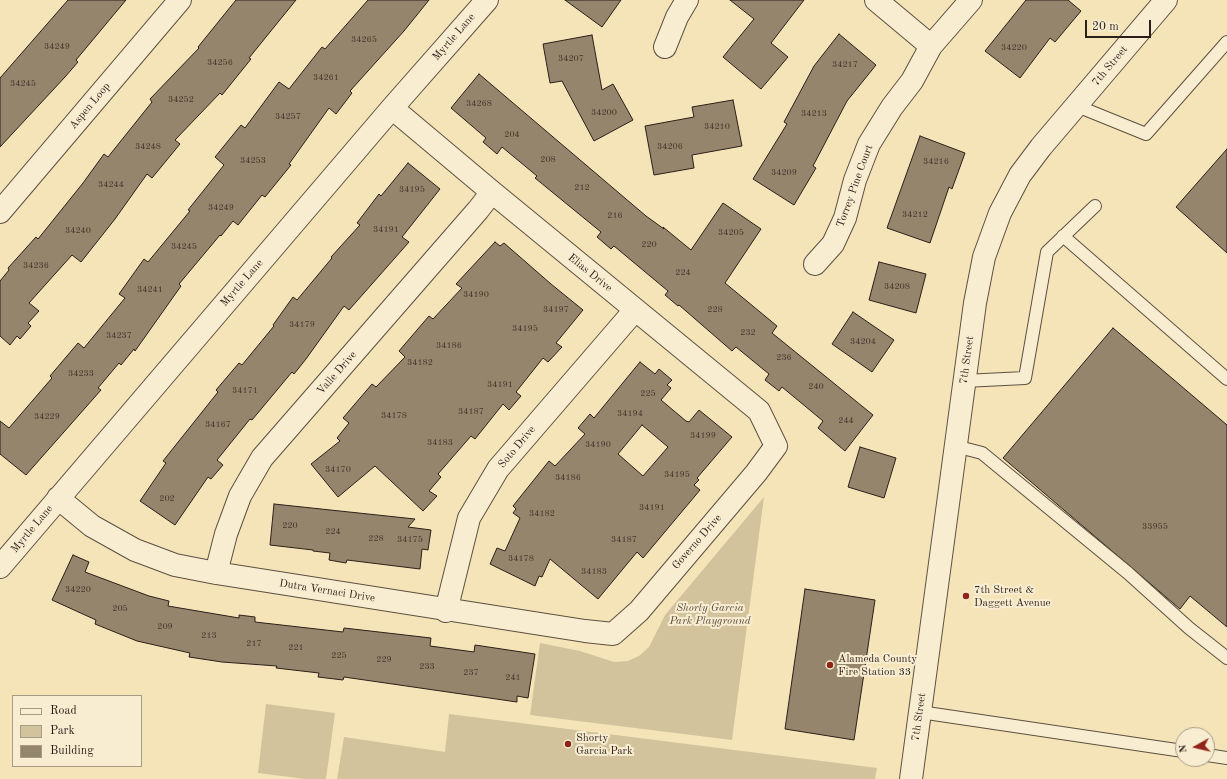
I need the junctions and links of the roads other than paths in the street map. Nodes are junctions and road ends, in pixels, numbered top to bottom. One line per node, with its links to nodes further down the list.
1 (180, 0): 14 (street, Aspen Loop)
2 (487, 0): 11 (street, Myrtle Lane)
3 (687, 0): 9 (street)
4 (876, 0): 8 (street)
5 (971, 0): 8 (street, Torrey Pine Court)
6 (1166, 0): 10 (street, 7th Street)
7 (1227, 42): 10 (lane)
8 (931, 46): 16 (street, Torrey Pine Court)
9 (665, 47)
10 (1077, 106): 19 (street, 7th Street)
11 (392, 108): 12 (street, Elias Drive); 22 (street, Myrtle Lane)
12 (492, 192): 17 (street, Elias Drive); 24 (street, Valle Drive)
13 (1095, 206): 15 (lane)
14 (0, 212)
15 (1064, 236): 18 (lane); 19 (lane)
16 (815, 264)
17 (635, 310): 20 (street, Elias Drive); 25 (street, Soto Drive)
18 (1227, 379)
19 (964, 381): 21 (street, 7th Street)
20 (776, 446): 26 (street, Governo Drive)
21 (955, 446): 27 (lane); 28 (street, 7th Street)
22 (58, 498): 23 (street, Myrtle Lane); 24 (street, Dutra Vernaci Drive)
23 (0, 567)
24 (216, 573): 25 (street, Dutra Vernaci Drive)
25 (446, 610): 26 (street, Dutra Vernaci Drive)
26 (613, 634)
27 (1227, 658)
28 (920, 712): 29 (lane); 32 (street, 7th Street)
29 (1175, 750)
30 (1215, 756): 31 (lane)
31 (1227, 758)
32 (911, 779)

